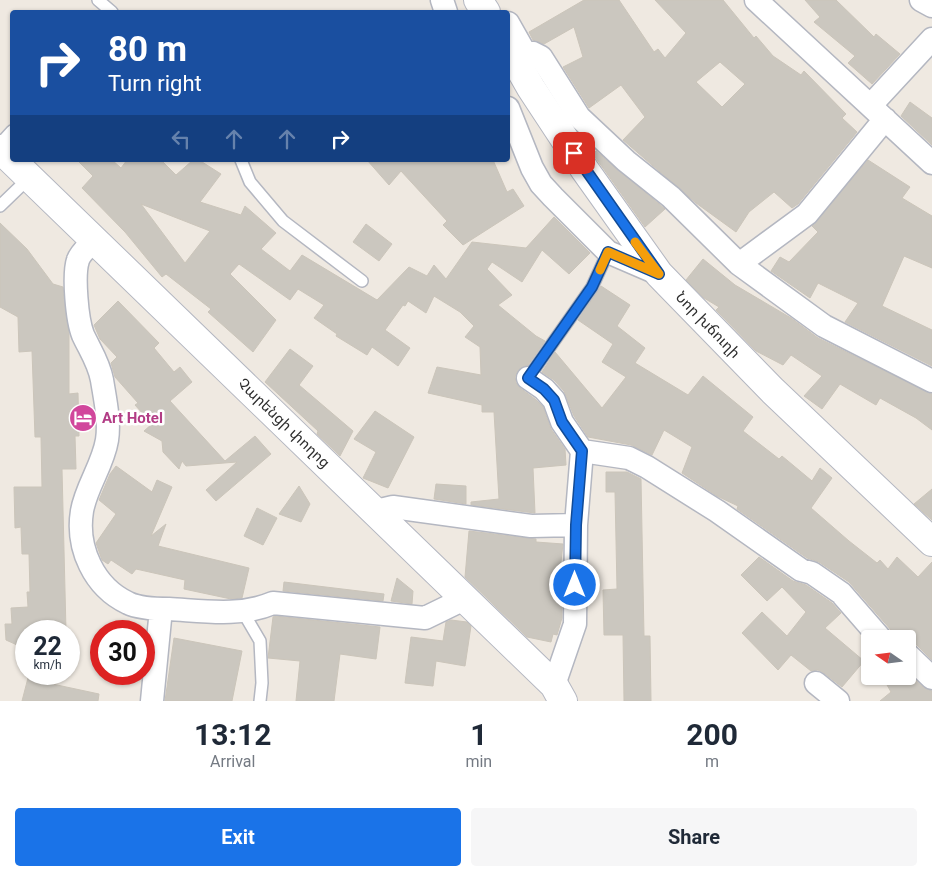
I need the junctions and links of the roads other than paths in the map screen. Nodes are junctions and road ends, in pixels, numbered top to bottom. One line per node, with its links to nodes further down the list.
1 (98, 0): 5 (lane)
2 (756, 0): 9 (street)
3 (921, 0): 4 (street)
4 (932, 6)
5 (110, 10)
6 (510, 32): 8 (street)
7 (932, 39): 9 (street)
8 (514, 51): 22 (street); 23 (main road, Նոր խճուղի)
9 (878, 112): 17 (street); 22 (street)
10 (510, 113): 21 (street)
11 (10, 133): 12 (lane)
12 (0, 144)
13 (0, 149): 14 (main road, Չարենցի փողոց)
14 (10, 159)
15 (13, 162): 18 (main road, Չարենցի փողոց)
16 (241, 162): 24 (lane)
17 (932, 163)
18 (29, 178): 19 (lane); 20 (main road, Չարենցի փողոց)
19 (0, 206)
20 (94, 240): 28 (main road, Չարենցի փողոց); 32 (street)
21 (608, 252): 23 (street); 25 (lane)
22 (739, 264): 26 (street)
23 (659, 274): 30 (main road, Նոր խճուղի)
24 (362, 281)
25 (528, 378): 27 (street)
26 (932, 380)
27 (582, 451): 29 (street); 34 (street)
28 (376, 511): 29 (street); 31 (main road, Չարենցի փողոց)
29 (576, 525): 38 (street)
30 (932, 542)
31 (464, 599): 33 (street); 38 (main road, Չարենցի փողոց)
32 (161, 609): 33 (street); 39 (street)
33 (243, 612): 40 (lane)
34 (873, 630)
35 (916, 663): 36 (street)
36 (932, 678)
37 (816, 683): 41 (street)
38 (558, 693)
39 (152, 701)
40 (260, 701)
41 (838, 701)

